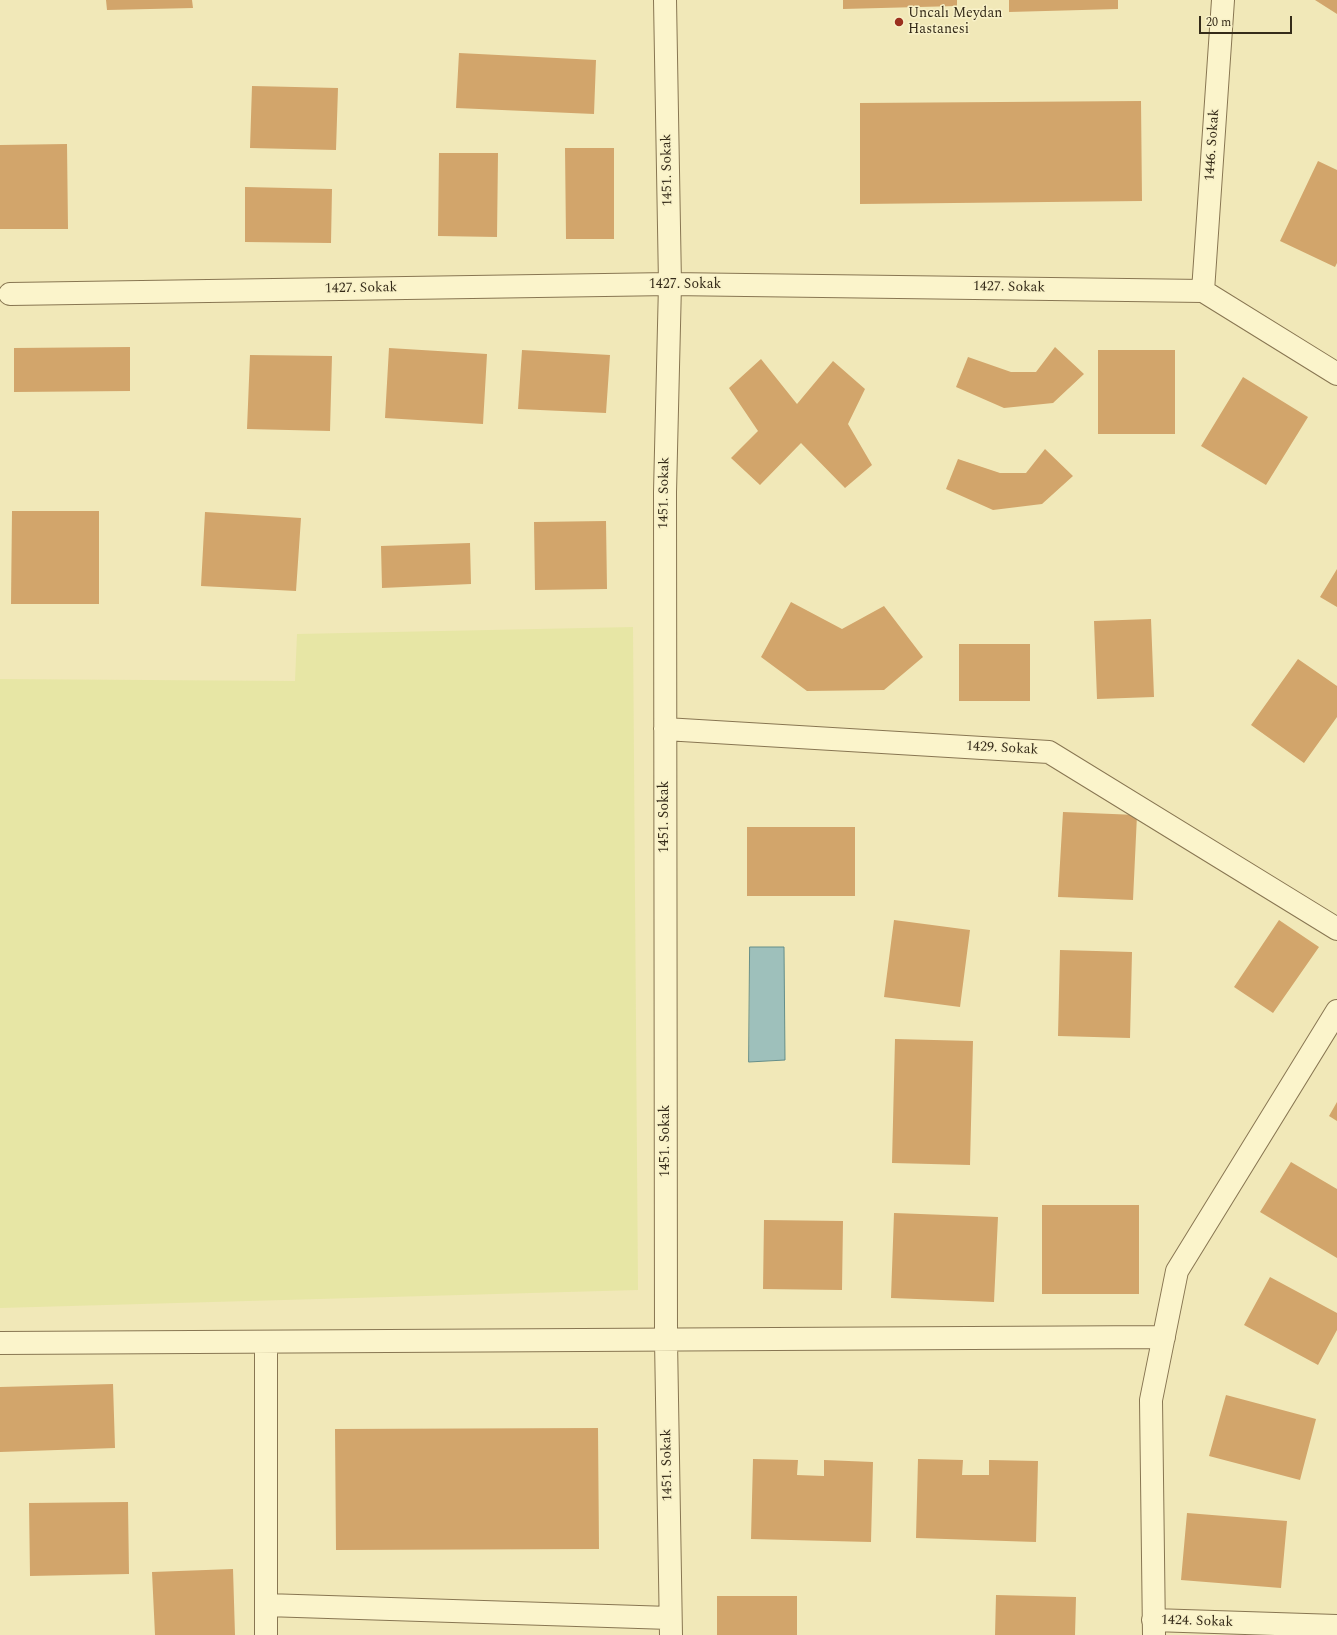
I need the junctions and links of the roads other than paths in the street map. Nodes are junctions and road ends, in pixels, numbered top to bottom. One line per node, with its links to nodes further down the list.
1 (665, 0): 3 (street, 1451. Sokak)
2 (1223, 0): 4 (street, 1446. Sokak)
3 (670, 284): 4 (street, 1427. Sokak); 5 (street, 1427. Sokak); 7 (street, 1451. Sokak)
4 (1203, 290): 6 (street)
5 (10, 294)
6 (1337, 374)
7 (665, 729): 8 (street, 1429. Sokak); 11 (street, 1451. Sokak)
8 (1337, 929)
9 (1337, 1011): 10 (street)
10 (1164, 1337): 11 (street); 17 (street)
11 (666, 1340): 12 (street); 15 (street, 1451. Sokak)
12 (266, 1342): 13 (street); 14 (street)
13 (0, 1343)
14 (266, 1605): 15 (street); 18 (street)
15 (670, 1626)
16 (1337, 1626): 17 (street, 1424. Sokak)
17 (1154, 1628)
18 (266, 1635)

